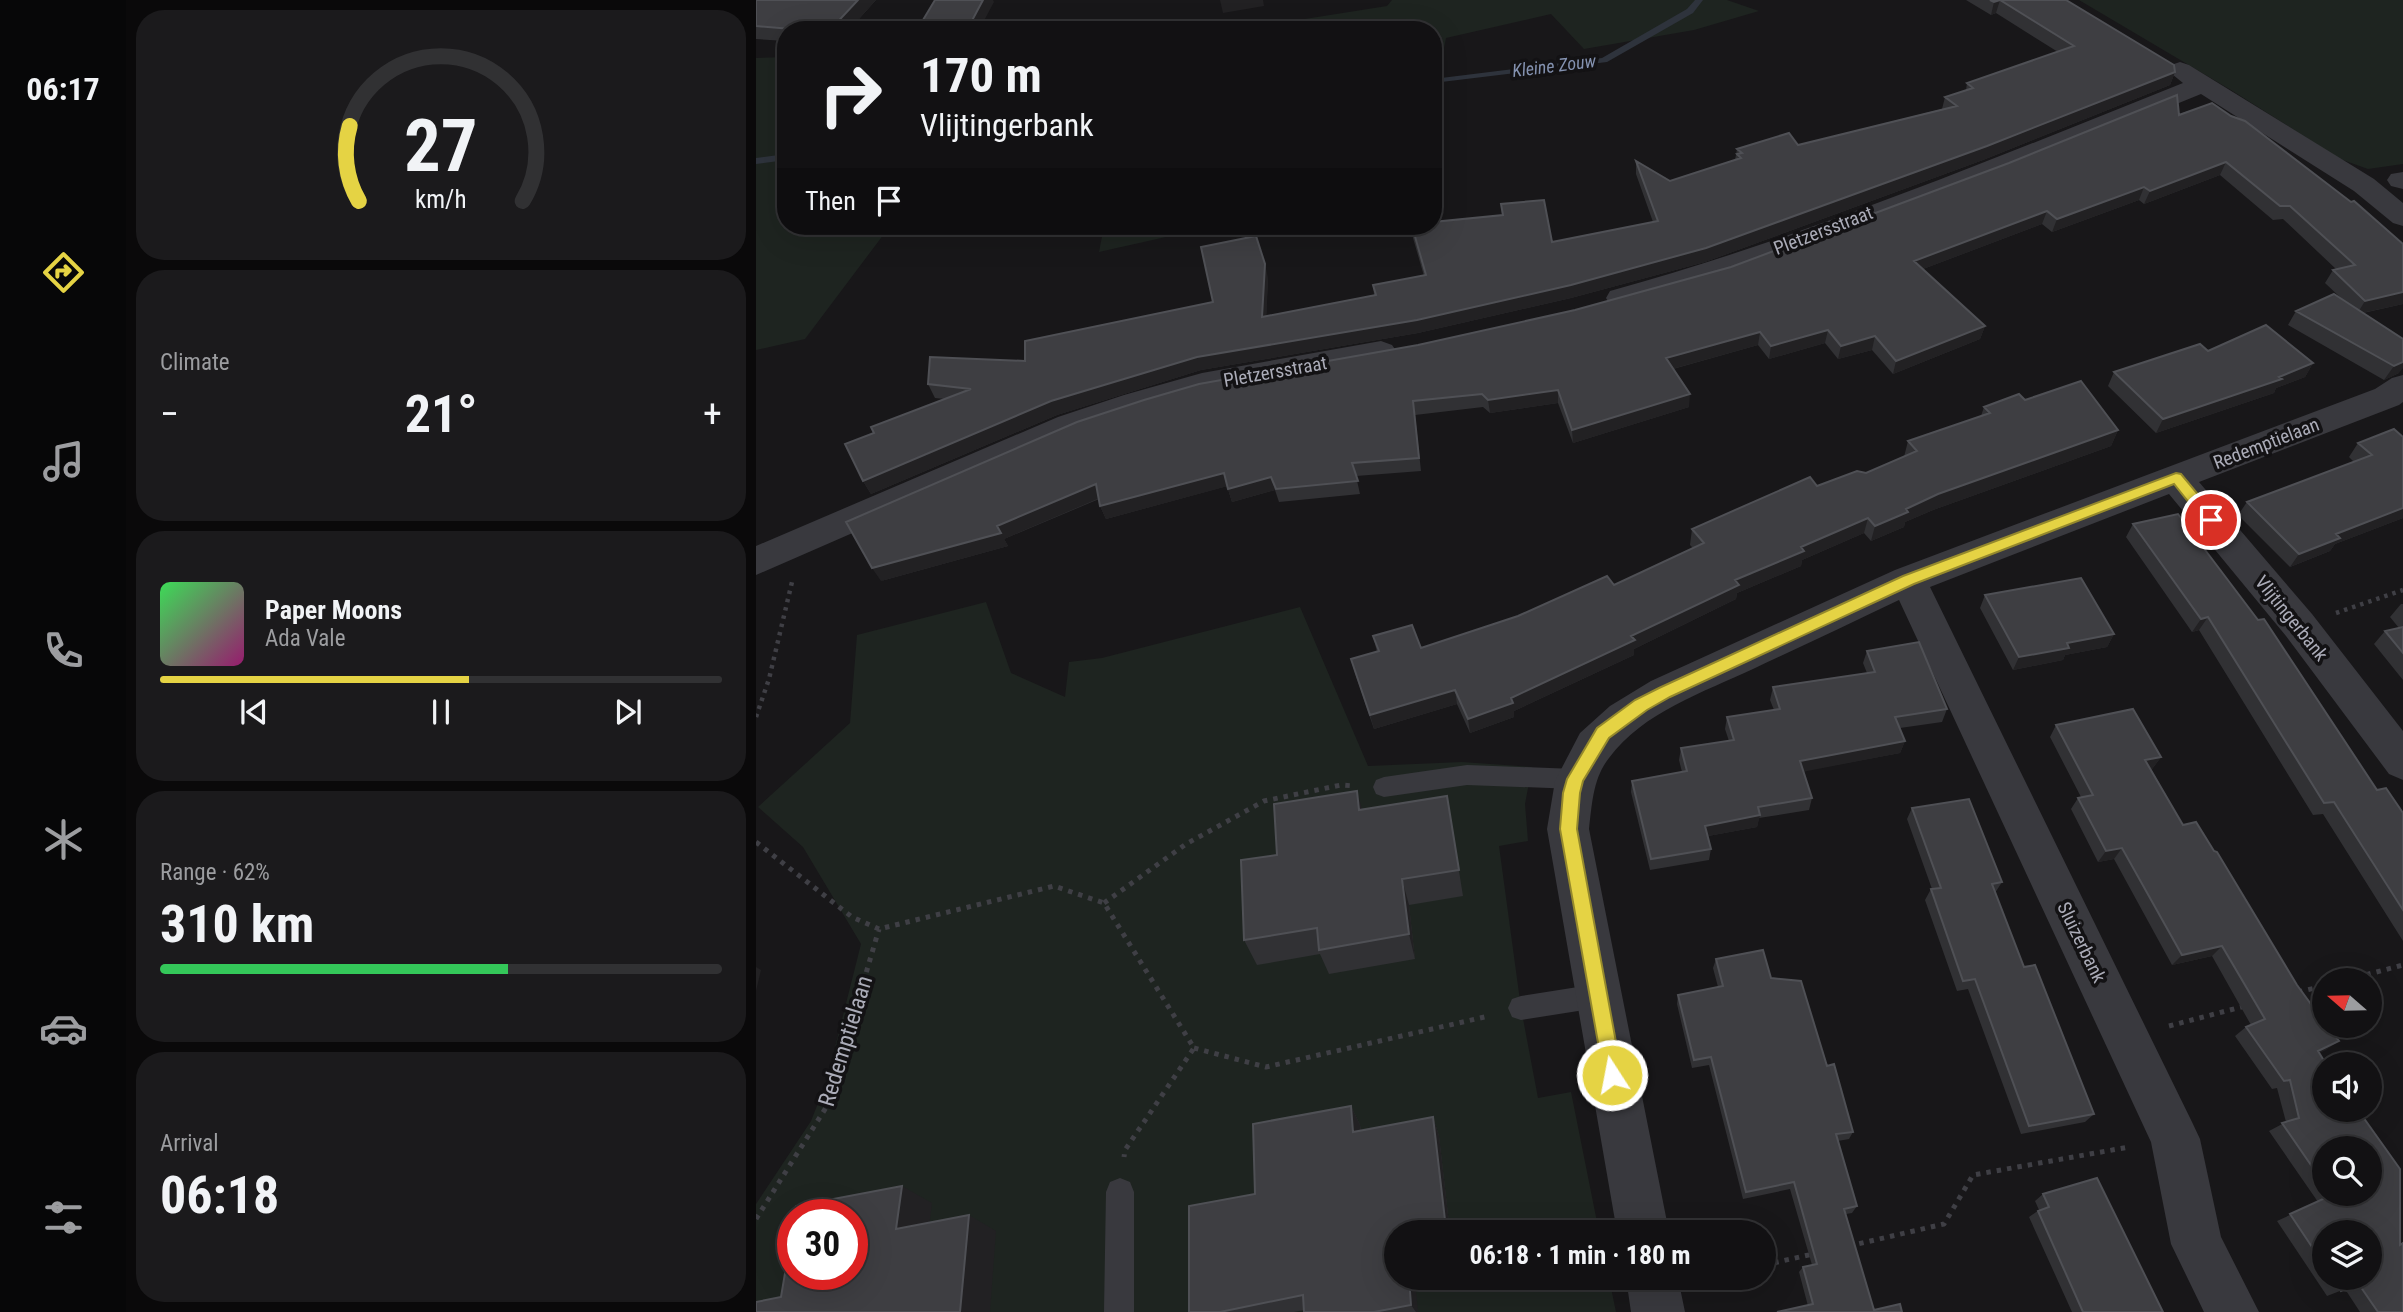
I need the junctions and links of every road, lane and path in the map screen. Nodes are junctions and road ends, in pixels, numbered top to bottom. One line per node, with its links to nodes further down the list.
1 (2157, 56): 2 (street)
2 (2203, 83): 4 (street); 6 (street, Pletzersstraat)
3 (2402, 180): 4 (street)
4 (2364, 185): 5 (street)
5 (2403, 217)
6 (1587, 307)
7 (1405, 348): 10 (street, Pletzersstraat)
8 (2398, 397): 9 (street, Redemptielaan)
9 (2176, 478): 11 (street, Redemptielaan); 14 (street, Vlijtingerbank)
10 (756, 561)
11 (1908, 580): 17 (street, Redemptielaan); 29 (street, Sluizerbank)
12 (792, 581): 15 (path)
13 (2403, 590): 14 (path)
14 (2299, 625): 16 (street, Vlijtingerbank)
15 (756, 717)
16 (2403, 762)
17 (1575, 779): 18 (lane); 25 (street, Redemptielaan)
18 (1384, 787): 20 (path)
19 (756, 842): 21 (path)
20 (1104, 903): 21 (path); 30 (path)
21 (879, 929): 33 (path, Redemptielaan)
22 (2403, 965): 23 (path)
23 (2382, 971)
24 (2312, 989): 26 (path)
25 (1597, 996): 28 (lane); 34 (street, Redemptielaan)
26 (2285, 996)
27 (2258, 1003): 29 (path)
28 (1521, 1008): 30 (path)
29 (2127, 1037): 31 (street, Sluizerbank)
30 (1194, 1048): 32 (path)
31 (2175, 1139): 35 (path); 41 (street, Sluizerbank)
32 (1120, 1192): 39 (lane)
33 (756, 1219)
34 (1641, 1220)
35 (1841, 1247)
36 (1816, 1253): 37 (path)
37 (1776, 1262)
38 (1654, 1290): 40 (street)
39 (1119, 1312)
40 (1658, 1312)
41 (2232, 1312)

